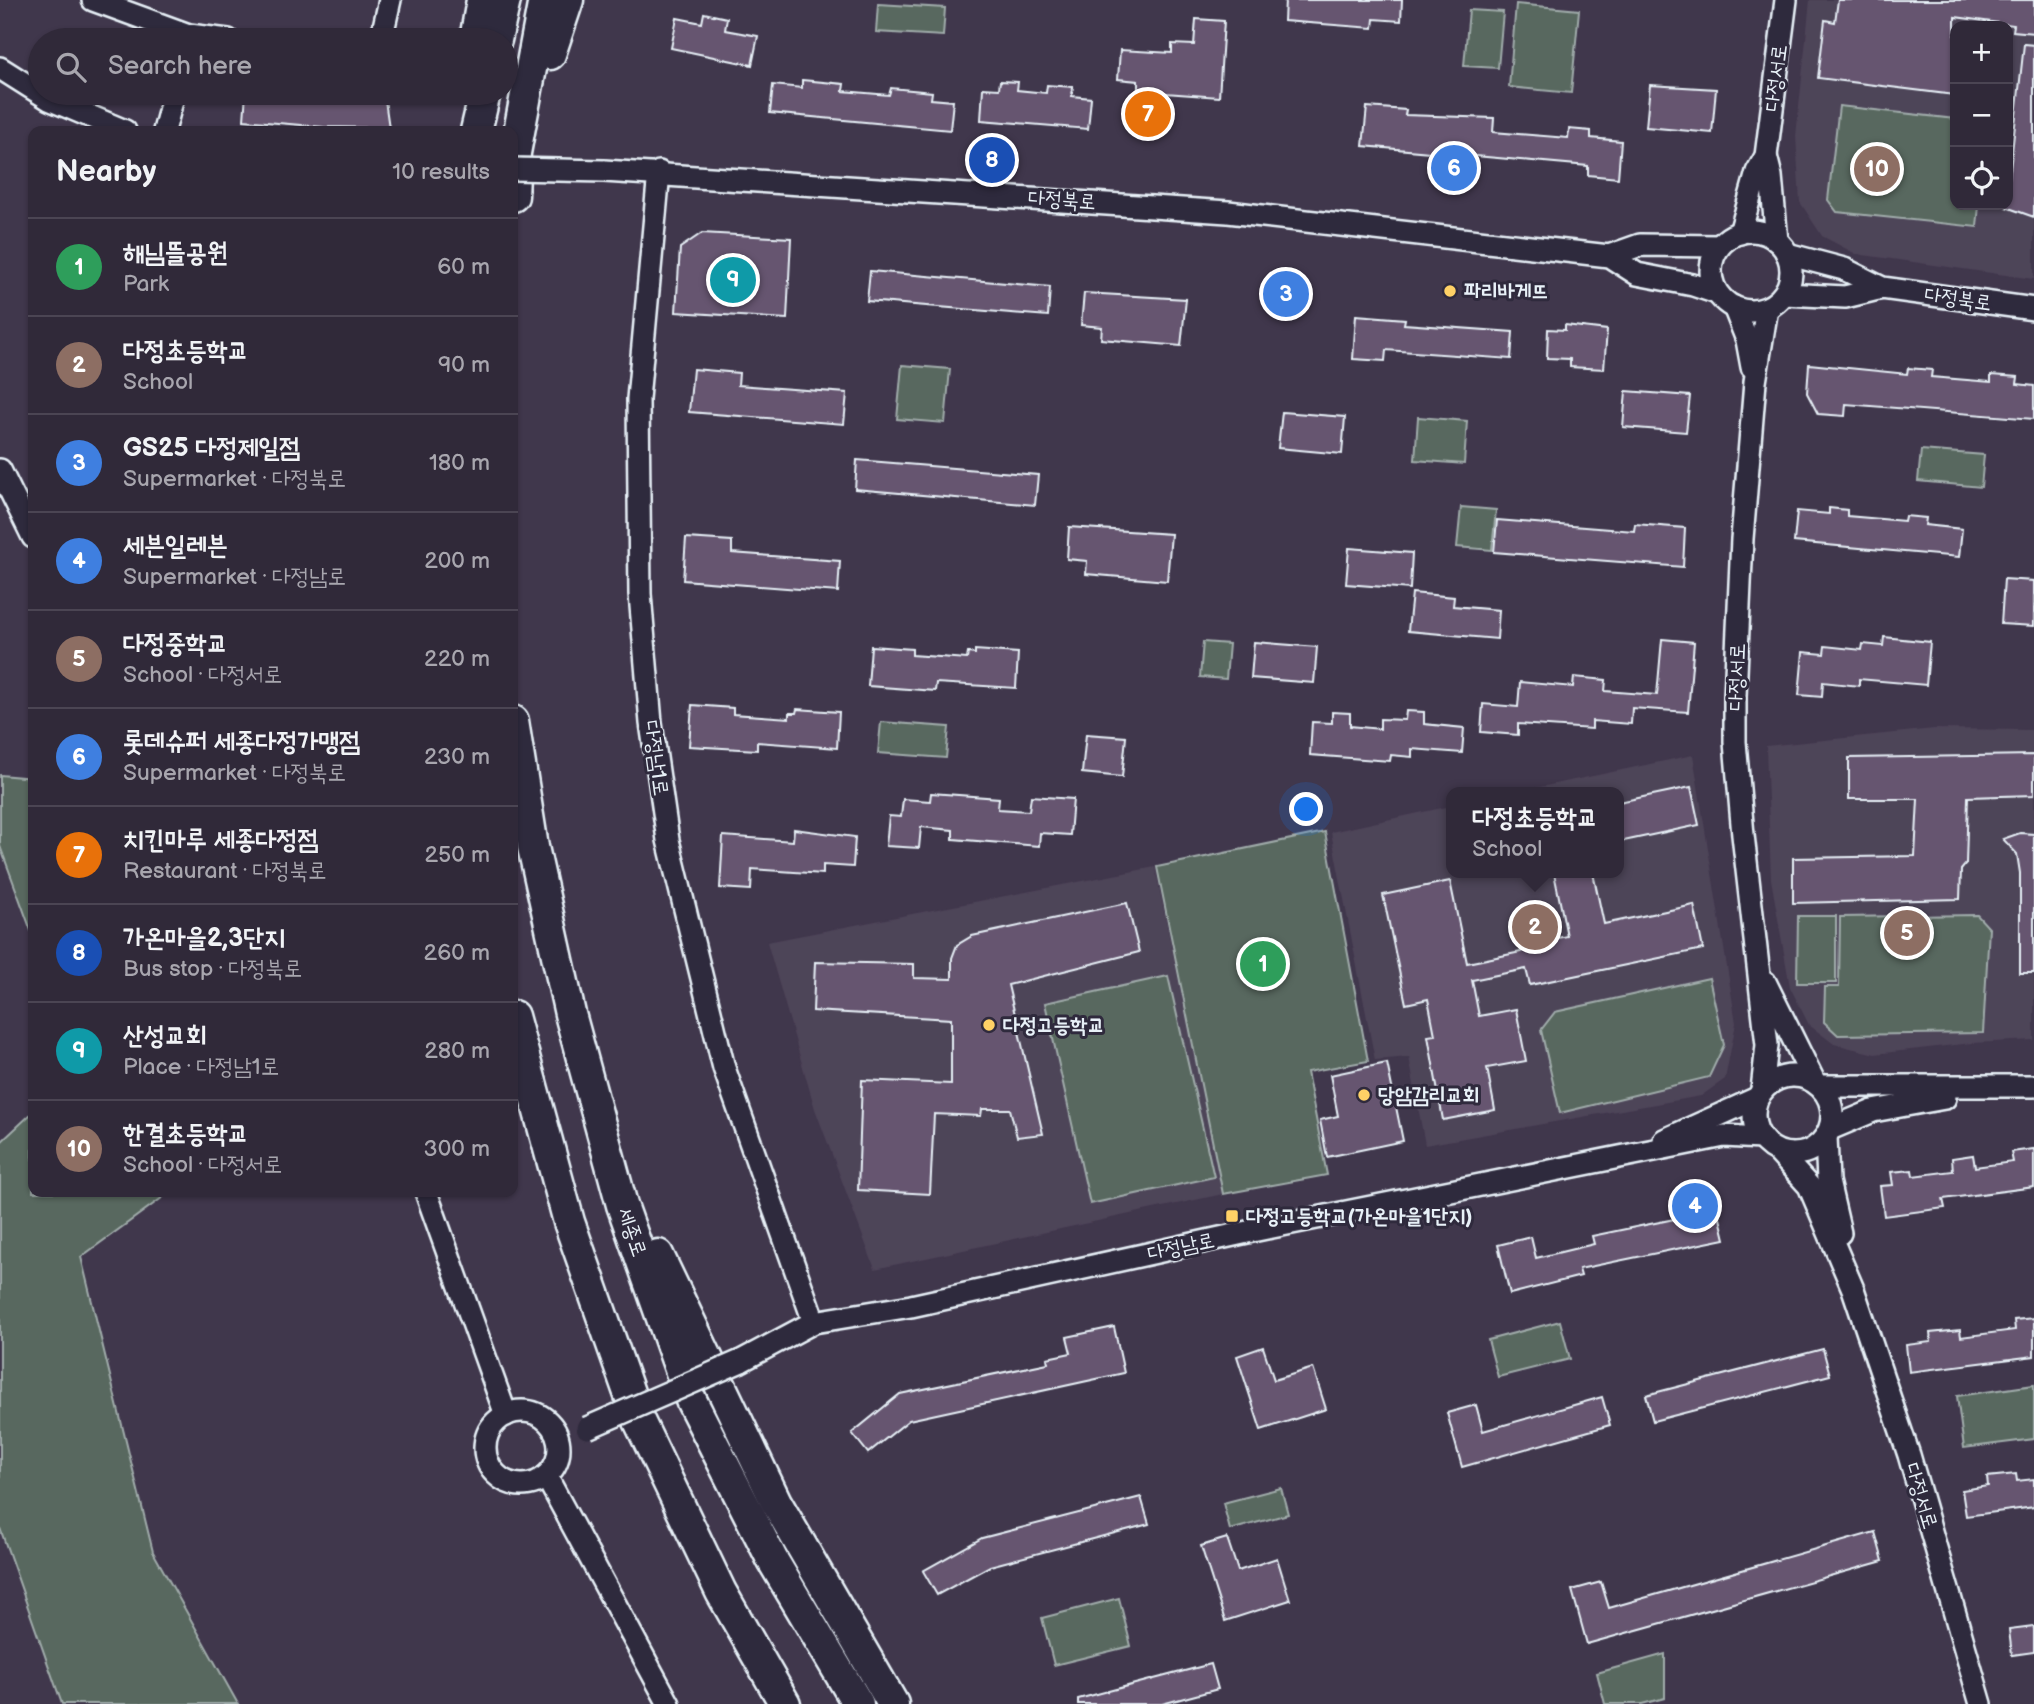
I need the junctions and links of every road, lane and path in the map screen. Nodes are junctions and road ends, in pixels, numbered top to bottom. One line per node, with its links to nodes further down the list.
1 (93, 0): 8 (street)
2 (390, 0): 9 (street)
3 (482, 0): 10 (highway)
4 (505, 0): 11 (highway)
5 (544, 0): 22 (highway)
6 (568, 0): 23 (highway)
7 (1786, 0): 24 (street, 다정서로)
8 (165, 28)
9 (384, 28)
10 (477, 28)
11 (499, 28)
12 (0, 68): 13 (street)
13 (28, 86)
14 (63, 105): 18 (street)
15 (171, 105): 19 (street)
16 (465, 105): 20 (highway)
17 (482, 105): 21 (highway)
18 (113, 126)
19 (165, 126)
20 (463, 126)
21 (477, 126)
22 (518, 140)
23 (518, 149)
24 (1766, 156): 27 (street); 29 (street)
25 (518, 161): 26 (street, 다정북로, bridge)
26 (659, 172): 30 (street, 다정북로); 55 (street, 다정남1로)
27 (1740, 233): 28 (street); 29 (street)
28 (1720, 246): 30 (street); 32 (street)
29 (1782, 247): 31 (street); 33 (street)
30 (1609, 256): 32 (street)
31 (1882, 288): 33 (street); 36 (street, 다정북로)
32 (1717, 293): 34 (street)
33 (1784, 294): 35 (street)
34 (1734, 307): 35 (street); 37 (street)
35 (1767, 308): 37 (street)
36 (2034, 309)
37 (1755, 382): 41 (street, 다정서로)
38 (0, 471): 39 (street)
39 (28, 527)
40 (518, 753): 48 (highway, 세종로)
41 (1760, 971): 44 (street); 47 (street, 다정서로)
42 (518, 1037): 61 (highway)
43 (518, 1043): 60 (highway)
44 (1817, 1084): 46 (street); 47 (street); 49 (street)
45 (2034, 1086): 46 (street)
46 (1996, 1088): 49 (street)
47 (1759, 1094): 50 (street); 52 (street)
48 (595, 1107): 62 (highway, 세종로); 63 (highway)
49 (1828, 1133): 51 (street); 54 (street)
50 (1761, 1138): 51 (street); 52 (street)
51 (1778, 1152): 54 (street)
52 (1629, 1156): 55 (street, 다정남로)
53 (428, 1197): 56 (street)
54 (1853, 1289): 64 (street, 다정서로)
55 (814, 1322): 57 (street, 다정남로, bridge)
56 (506, 1415): 57 (street); 58 (street)
57 (557, 1436): 58 (street)
58 (546, 1476): 59 (street)
59 (669, 1704)
60 (764, 1704)
61 (785, 1704)
62 (858, 1704)
63 (892, 1704)
64 (1981, 1704)

